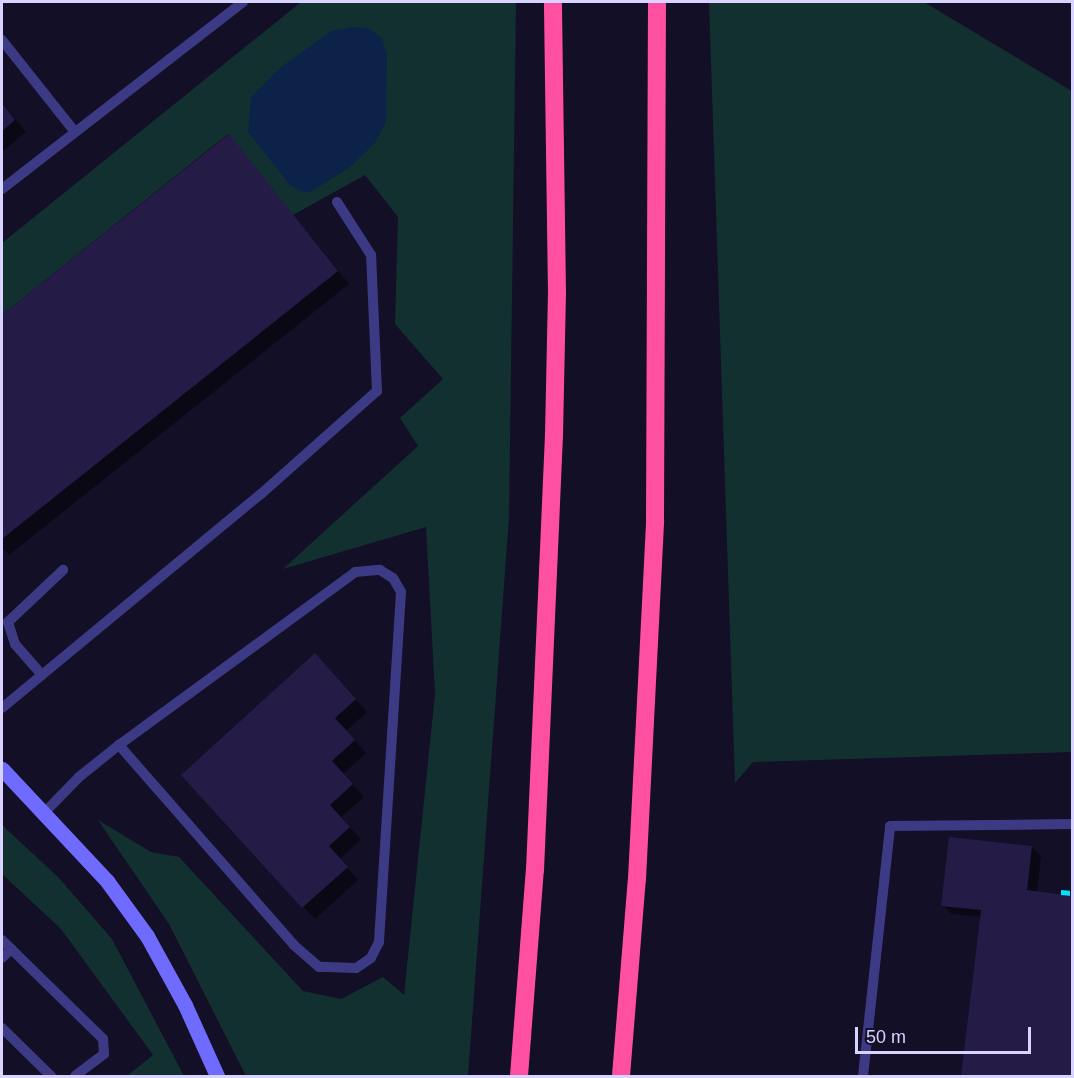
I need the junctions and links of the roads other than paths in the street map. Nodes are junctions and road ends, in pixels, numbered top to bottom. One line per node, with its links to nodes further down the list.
1 (243, 2): 5 (lane)
2 (553, 2): 22 (highway)
3 (657, 2): 23 (highway)
4 (2, 40): 5 (lane)
5 (75, 132): 6 (lane)
6 (2, 189)
7 (337, 202): 9 (lane)
8 (63, 570): 9 (lane)
9 (42, 675): 10 (lane)
10 (2, 708)
11 (119, 745): 11 (lane); 13 (lane)
12 (2, 769): 13 (main road)
13 (44, 813): 21 (main road)
14 (1072, 824): 24 (lane)
15 (2, 940): 16 (lane)
16 (11, 949): 17 (lane); 20 (lane)
17 (2, 958)
18 (2, 1028): 19 (lane)
19 (51, 1077)
20 (75, 1077)
21 (217, 1077)
22 (519, 1077)
23 (621, 1077)
24 (863, 1077)

